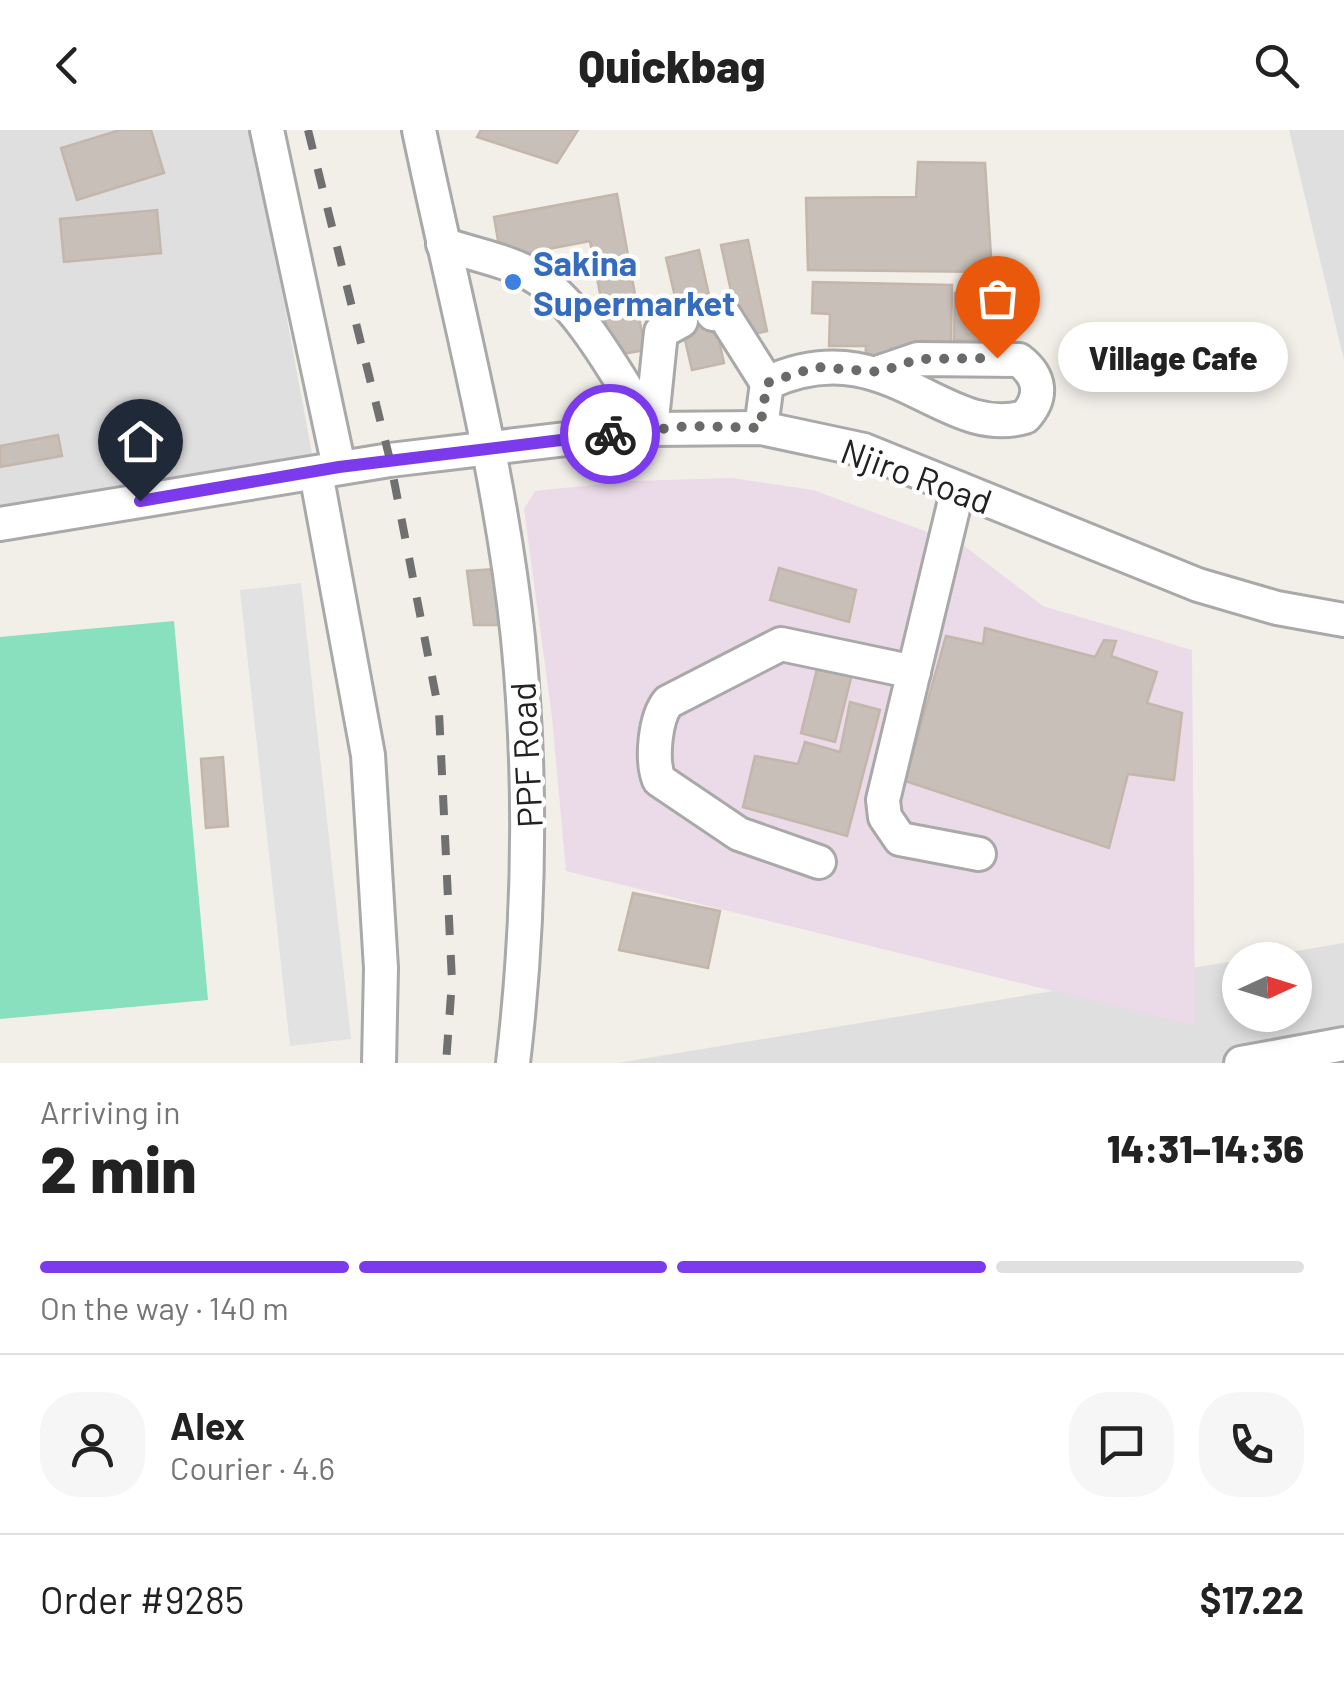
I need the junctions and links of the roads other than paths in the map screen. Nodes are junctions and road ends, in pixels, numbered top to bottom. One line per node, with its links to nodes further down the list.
1 (267, 130): 11 (street)
2 (419, 130): 3 (street, PPF Road)
3 (443, 244): 9 (street); 10 (street, PPF Road)
4 (713, 314): 7 (street)
5 (681, 321): 9 (street)
6 (880, 372): 7 (street)
7 (767, 383): 8 (street)
8 (760, 428): 9 (street, Njiro Road); 12 (street, Njiro Road)
9 (651, 429): 10 (street, Njiro Road)
10 (486, 448): 11 (street, Njiro Road); 20 (street, PPF Road)
11 (327, 470): 13 (street, Njiro Road); 19 (street)
12 (958, 488): 14 (street, Njiro Road); 15 (street)
13 (0, 524)
14 (1344, 620)
15 (914, 672): 16 (street); 17 (street)
16 (978, 854)
17 (819, 862)
18 (1344, 1044): 21 (street)
19 (380, 1063)
20 (513, 1063)
21 (1241, 1063)

